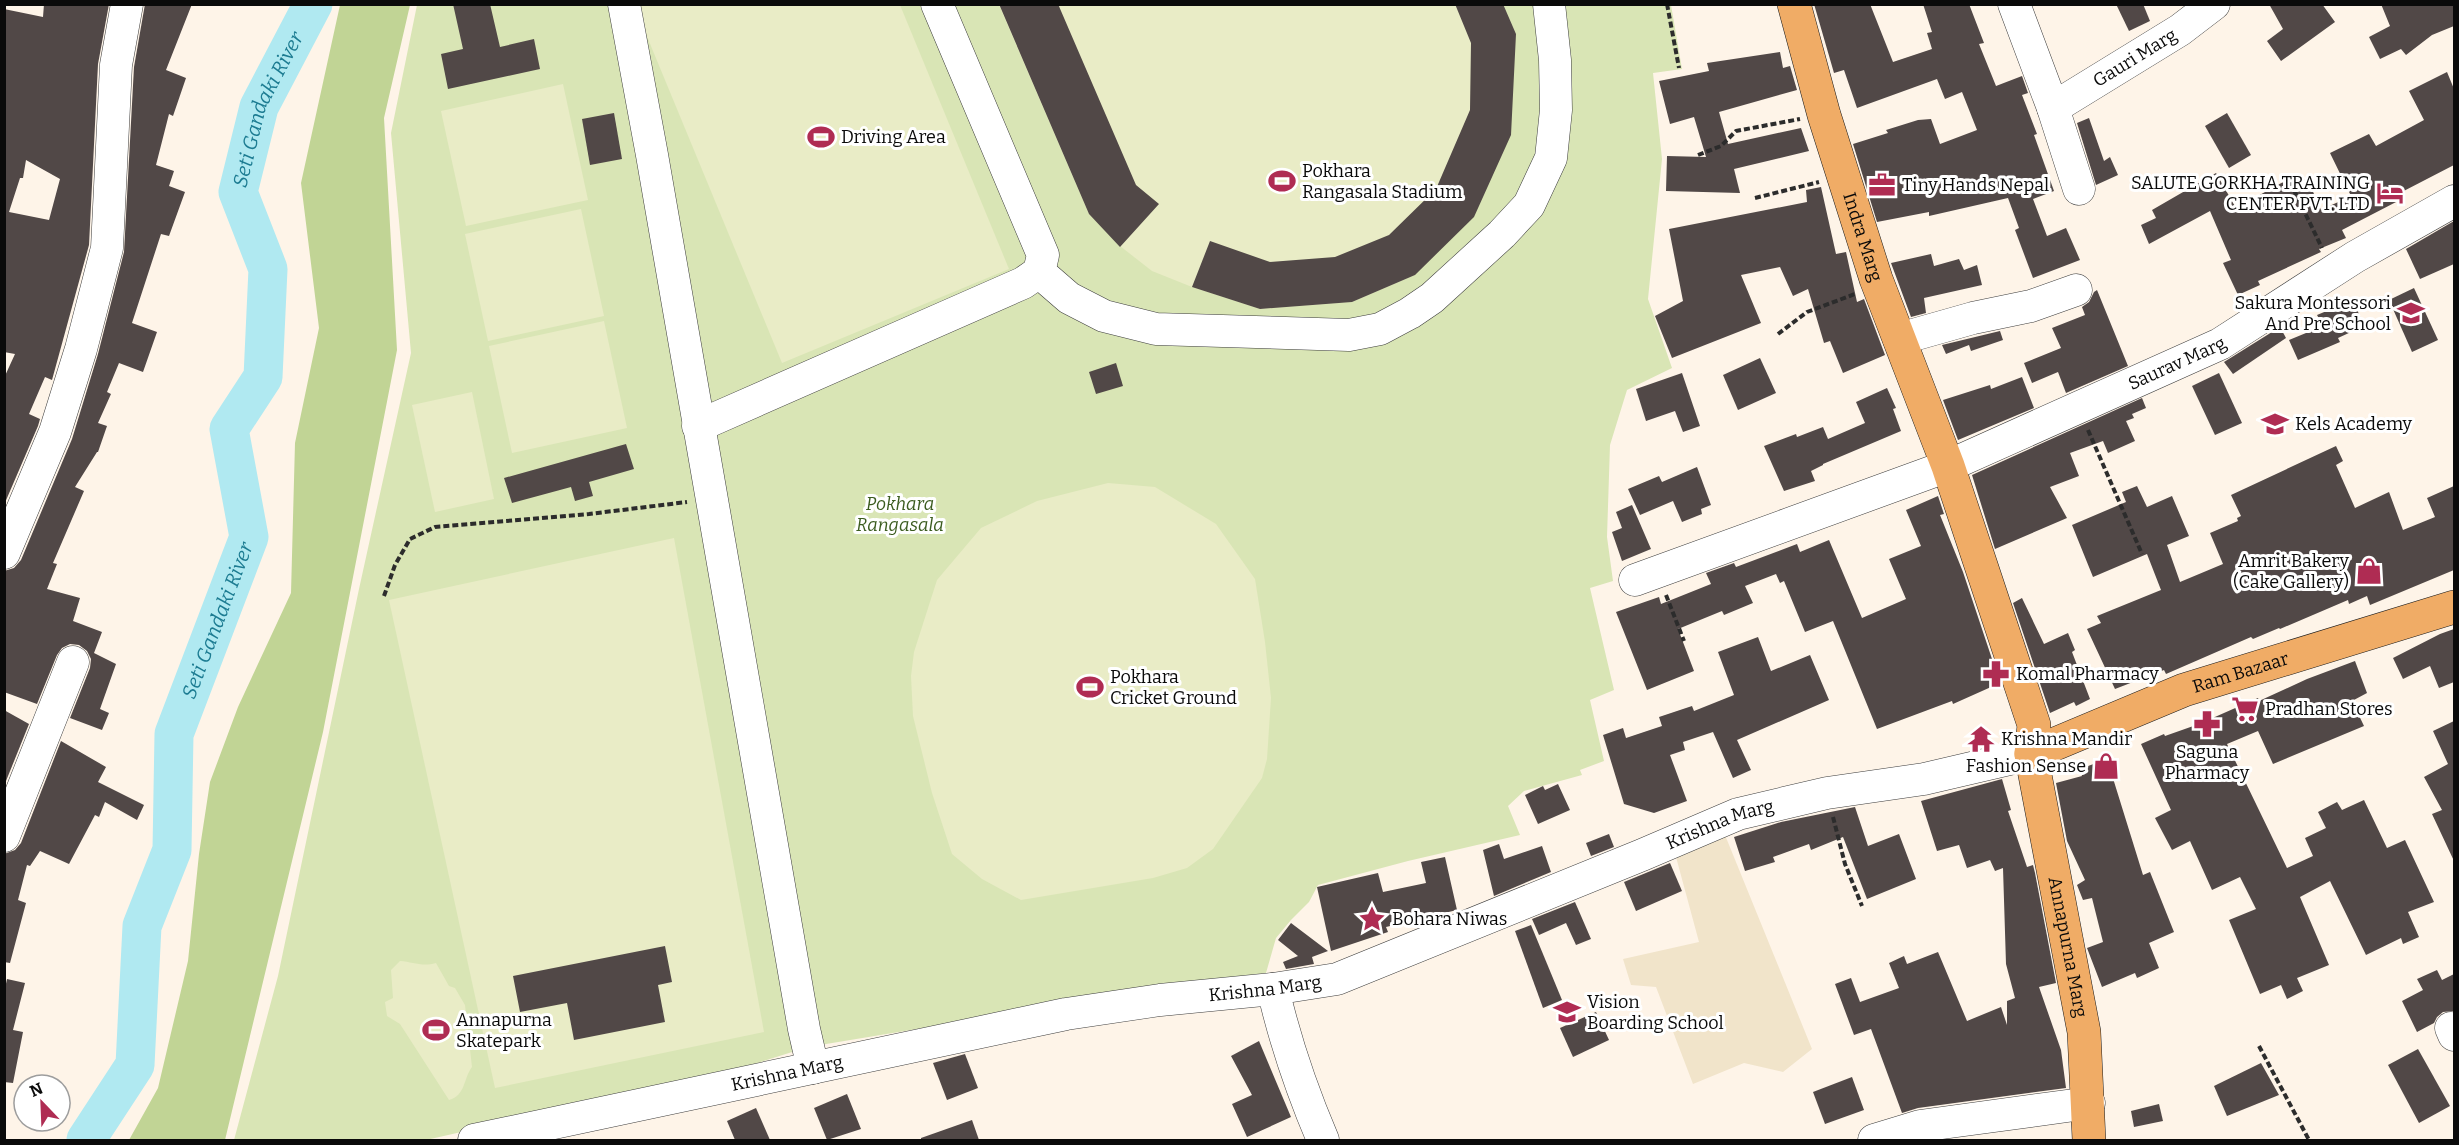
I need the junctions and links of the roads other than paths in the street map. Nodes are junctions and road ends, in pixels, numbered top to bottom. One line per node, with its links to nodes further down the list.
1 (126, 4): 16 (street)
2 (624, 4): 14 (street)
3 (937, 4): 11 (street)
4 (1549, 4): 11 (street)
5 (1794, 4): 13 (main road, Indra Marg)
6 (2014, 4): 8 (street)
7 (2214, 4): 8 (street, Gauri Marg)
8 (2053, 108): 9 (street)
9 (2079, 189)
10 (2454, 201): 15 (street, Saurav Marg)
11 (1038, 272): 14 (street)
12 (2076, 290): 13 (street)
13 (1899, 339): 15 (main road, Indra Marg)
14 (698, 426): 23 (street)
15 (1948, 465): 17 (street); 20 (main road, Indra Marg)
16 (4, 553)
17 (1646, 576)
18 (2454, 606): 20 (main road, Ram Bazaar)
19 (73, 662): 21 (street)
20 (2031, 754): 22 (street, Krishna Marg); 24 (main road, Annapurna Marg)
21 (4, 836)
22 (1273, 989): 23 (street, Krishna Marg); 26 (street)
23 (813, 1068): 25 (street, Krishna Marg)
24 (2089, 1103): 27 (street); 28 (main road, Annapurna Marg)
25 (474, 1140)
26 (1323, 1140)
27 (1874, 1140)
28 (2089, 1140)

